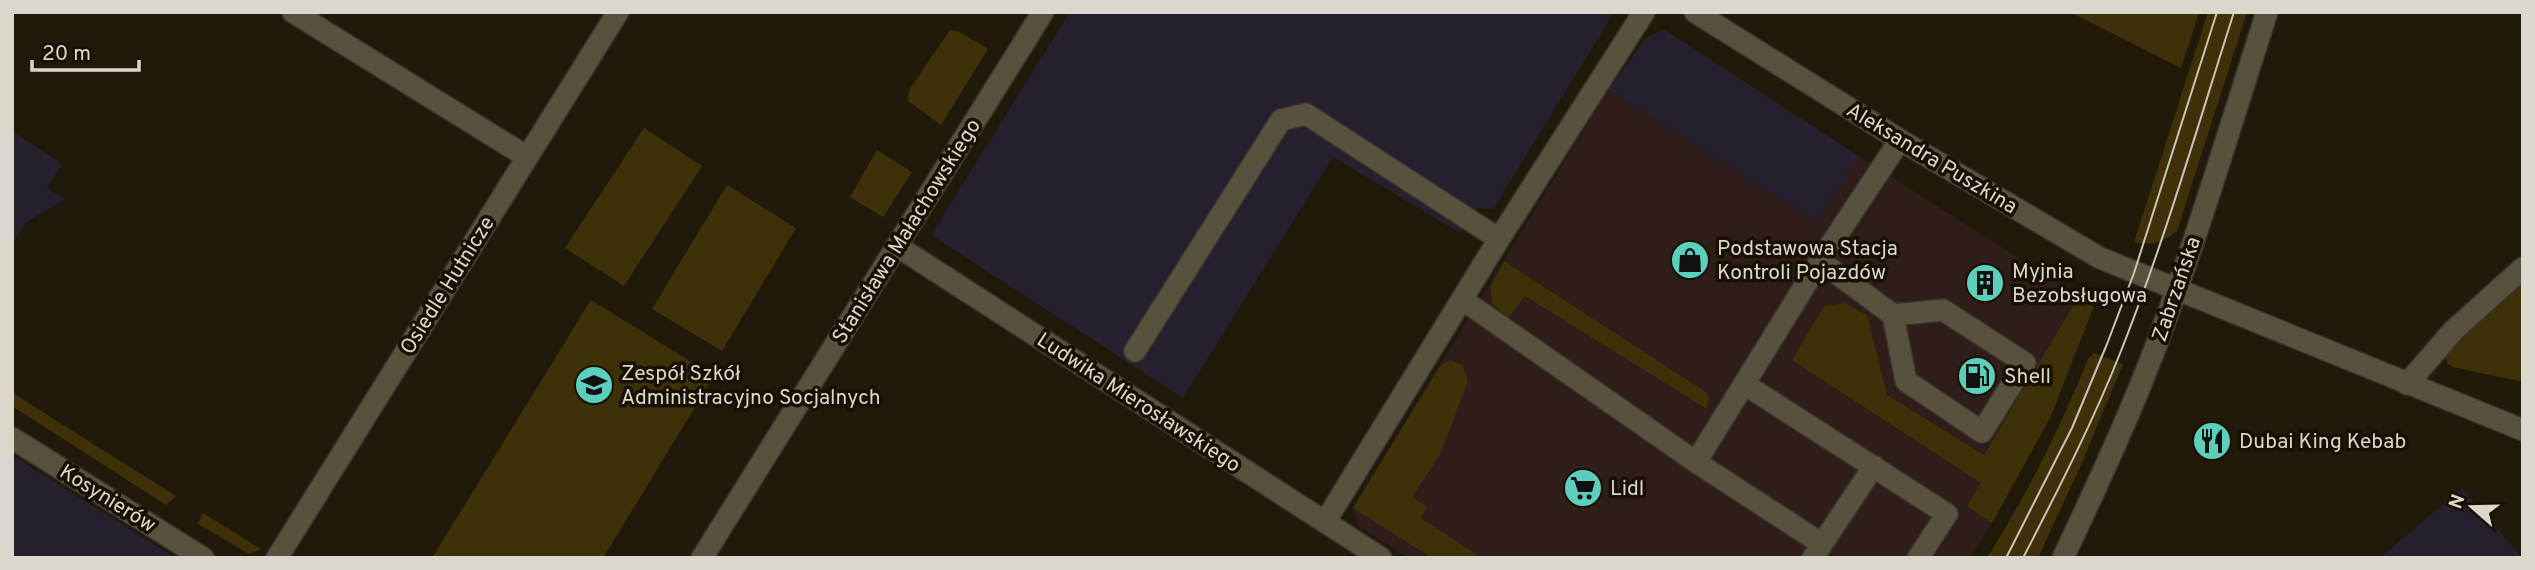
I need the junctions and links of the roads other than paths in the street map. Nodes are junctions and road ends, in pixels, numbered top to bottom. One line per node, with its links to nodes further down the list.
1 (293, 12): 8 (street)
2 (618, 12): 8 (street, Osiedle Hutnicze)
3 (1043, 12): 10 (street, Stanisława Małachowskiego)
4 (1644, 12): 9 (street)
5 (1695, 12): 7 (street, Aleksandra Puszkina)
6 (2266, 12): 13 (street, Zabrzańska)
7 (1900, 140): 11 (street); 13 (street, Aleksandra Puszkina)
8 (527, 158): 26 (street, Osiedle Hutnicze)
9 (1499, 239): 14 (street); 16 (street)
10 (897, 246): 23 (street, Ludwika Mierosławskiego); 27 (street, Stanisława Małachowskiego)
11 (1820, 261): 15 (street); 17 (street)
12 (2523, 268): 18 (street)
13 (2176, 291): 18 (street, Aleksandra Puszkina); 30 (street, Zabrzańska)
14 (1463, 300): 21 (street); 23 (street)
15 (1894, 315): 15 (street)
16 (1135, 351)
17 (1744, 384): 21 (street); 22 (street)
18 (2407, 384): 19 (street, Aleksandra Puszkina)
19 (2523, 430)
20 (12, 438): 25 (street, Kosynierów)
21 (1696, 462): 24 (street)
22 (1874, 466): 24 (street); 29 (street)
23 (1325, 523): 28 (street, Ludwika Mierosławskiego)
24 (1818, 551)
25 (203, 558)
26 (277, 558)
27 (702, 558)
28 (1381, 558)
29 (1918, 558)
30 (2063, 558)

